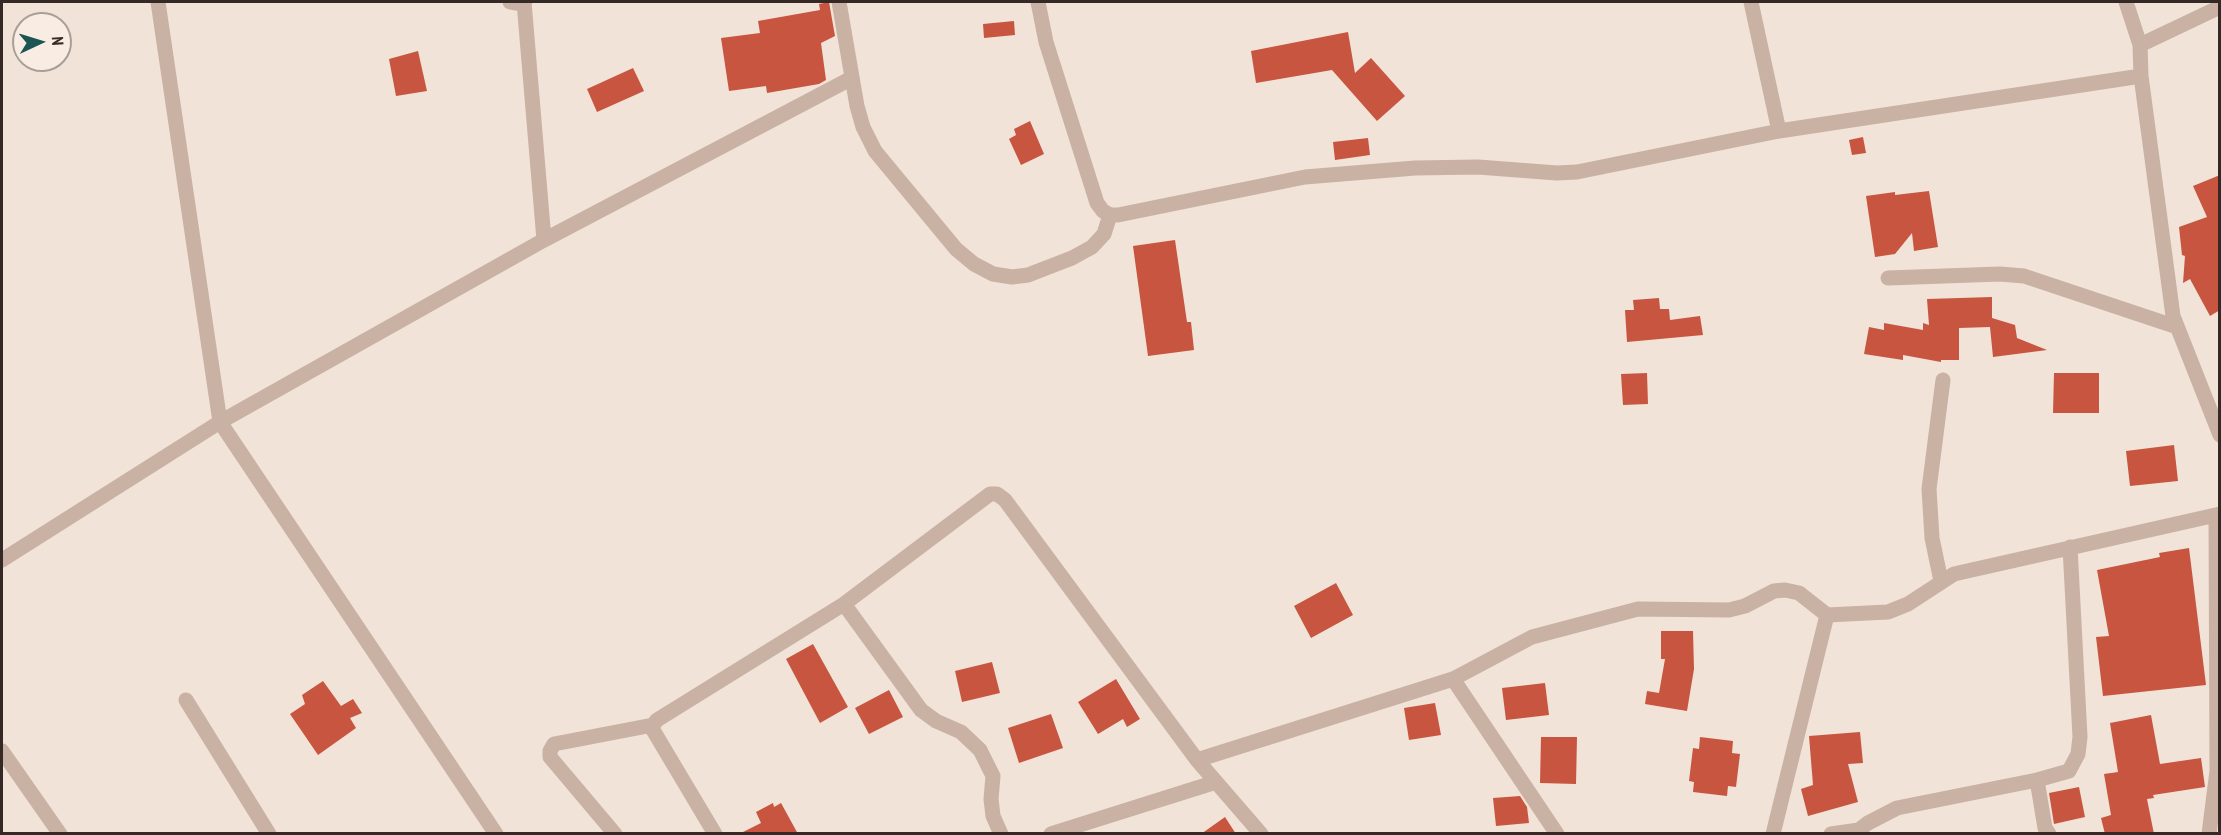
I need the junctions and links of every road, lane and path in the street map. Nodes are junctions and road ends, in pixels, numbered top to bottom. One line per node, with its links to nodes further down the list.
1 (158, 2): 18 (street)
2 (510, 2): 3 (street)
3 (525, 2): 14 (street)
4 (839, 2): 11 (street)
5 (1038, 2): 13 (street)
6 (1751, 2): 12 (street)
7 (2126, 2): 9 (street)
8 (2220, 8): 9 (street)
9 (2140, 45): 10 (street)
10 (2141, 76): 12 (street); 16 (street)
11 (852, 78): 13 (street); 14 (street)
12 (1779, 131): 13 (street)
13 (1110, 215)
14 (544, 240): 18 (street)
15 (1887, 278): 16 (street)
16 (2176, 327): 19 (street)
17 (1942, 380): 23 (street)
18 (220, 422): 22 (street); 37 (street)
19 (2220, 435)
20 (2218, 514): 21 (street); 33 (street)
21 (2070, 547): 23 (street); 31 (street)
22 (2, 560)
23 (1941, 581): 25 (street)
24 (844, 604): 28 (street); 30 (street); 40 (street)
25 (1827, 615): 26 (street); 44 (street)
26 (1453, 679): 30 (street); 43 (street)
27 (186, 700): 36 (street)
28 (653, 725): 38 (street); 39 (street)
29 (2, 751): 35 (street)
30 (1197, 760): 32 (street)
31 (2037, 780): 34 (street); 46 (street)
32 (1216, 782): 41 (street); 42 (street)
33 (2217, 803): 47 (street)
34 (1859, 832): 45 (street)
35 (60, 834)
36 (269, 834)
37 (496, 834)
38 (615, 834)
39 (715, 834)
40 (1001, 834)
41 (1051, 834)
42 (1261, 834)
43 (1557, 834)
44 (1773, 834)
45 (1831, 834)
46 (2049, 834)
47 (2209, 834)

